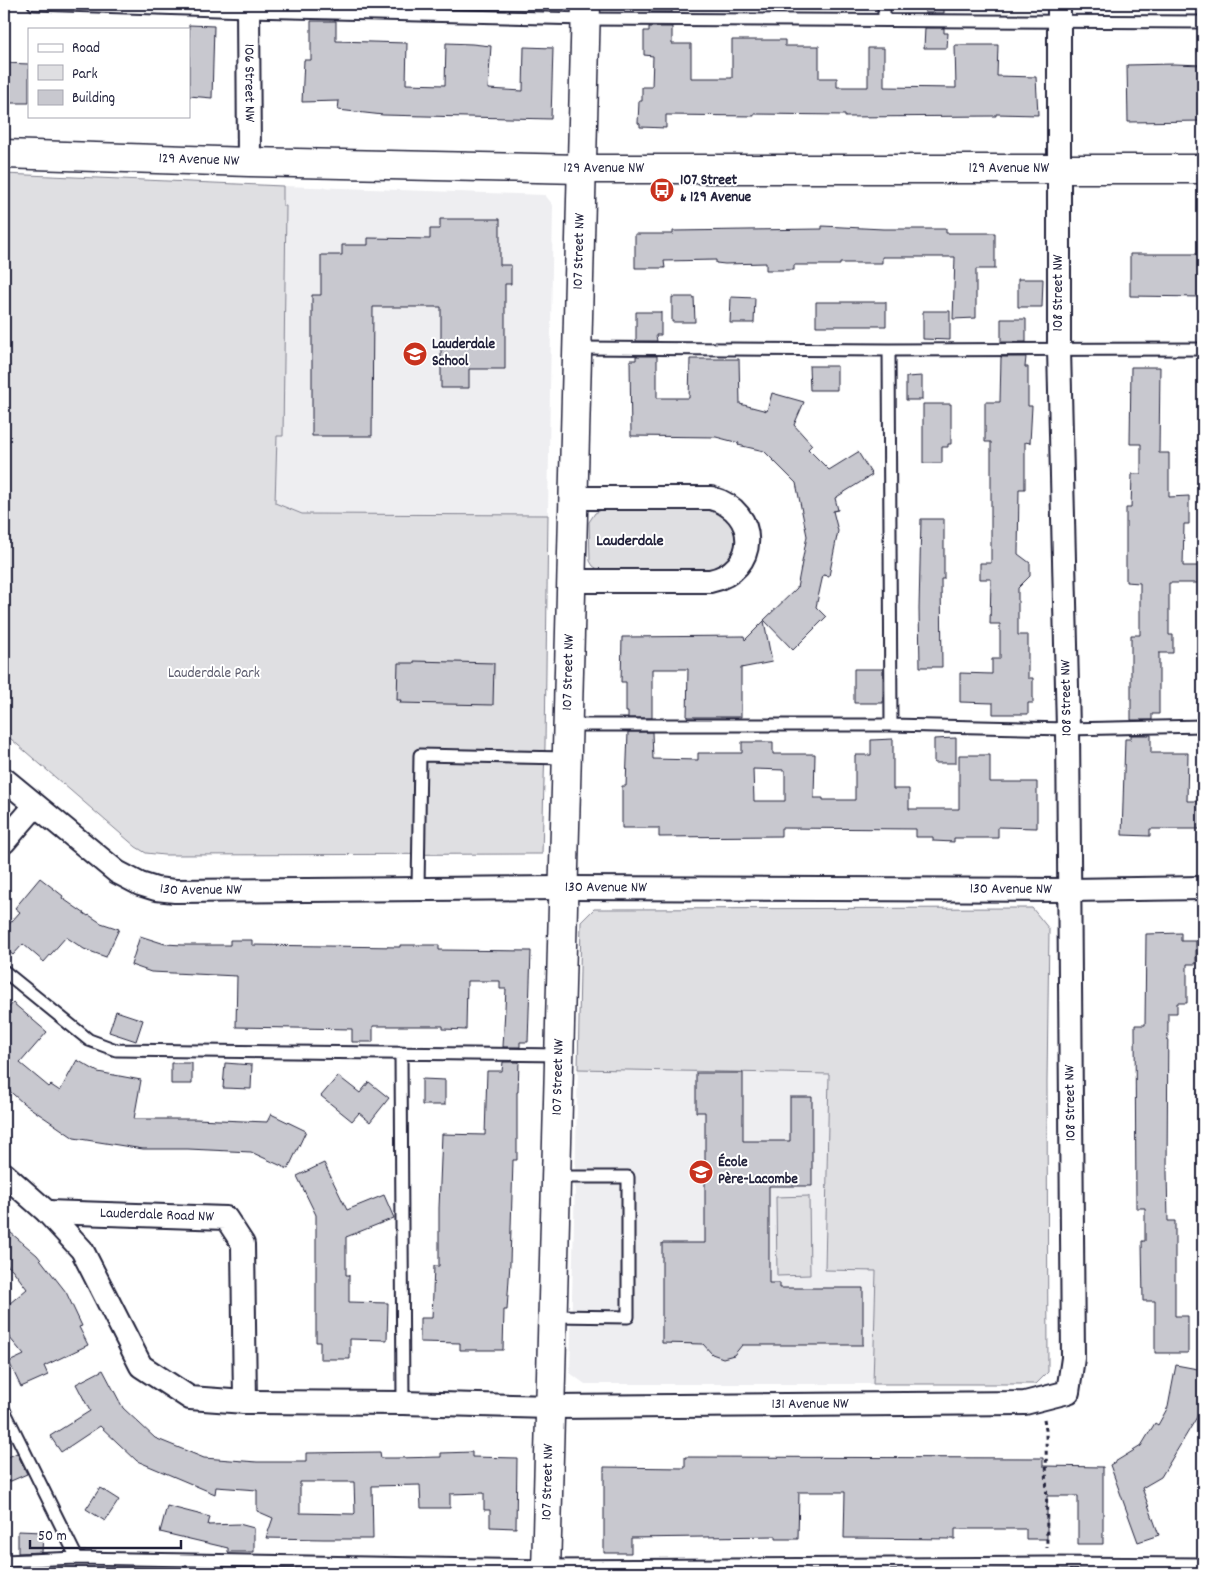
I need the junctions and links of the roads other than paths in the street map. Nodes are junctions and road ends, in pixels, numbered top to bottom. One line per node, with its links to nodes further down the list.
1 (34, 4): 3 (lane)
2 (884, 4): 7 (lane)
3 (248, 7): 4 (lane); 10 (street, 106 Street NW)
4 (412, 9): 5 (lane)
5 (586, 11): 7 (lane); 11 (street, 107 Street NW)
6 (1059, 12): 7 (lane); 8 (lane); 12 (street, 108 Street NW)
7 (884, 20)
8 (1203, 22)
9 (4, 154): 10 (street, 129 Avenue NW)
10 (248, 162): 11 (street, 129 Avenue NW)
11 (581, 169): 12 (street, 129 Avenue NW); 14 (street, 107 Street NW)
12 (1060, 169): 13 (street, 129 Avenue NW); 15 (street, 108 Street NW)
13 (1203, 169)
14 (578, 348): 17 (lane); 18 (street, 107 Street NW)
15 (1059, 349): 16 (lane); 17 (lane); 23 (street, 108 Street NW)
16 (1203, 349)
17 (889, 350): 21 (lane)
18 (573, 498): 19 (street, 107 Street NW); 19 (street)
19 (572, 582): 20 (street, 107 Street NW)
20 (568, 725): 21 (lane); 24 (street, 107 Street NW)
21 (891, 725): 23 (lane)
22 (1203, 726): 23 (lane)
23 (1068, 729): 31 (street, 108 Street NW)
24 (567, 758): 28 (street, 107 Street NW); 30 (lane)
25 (4, 779): 26 (street, 130 Avenue NW)
26 (35, 806): 27 (street); 30 (street, 130 Avenue NW)
27 (4, 842)
28 (563, 888): 30 (street, 130 Avenue NW); 31 (street, 130 Avenue NW); 34 (street, 107 Street NW)
29 (1203, 888): 31 (street, 130 Avenue NW)
30 (418, 889)
31 (1069, 890): 39 (street, 108 Street NW)
32 (4, 971): 33 (lane)
33 (401, 1053): 34 (lane); 41 (lane)
34 (560, 1055): 36 (street, 107 Street NW)
35 (4, 1174): 37 (street)
36 (557, 1177): 38 (street, 107 Street NW); 38 (lane)
37 (47, 1212): 40 (street); 40 (street, Lauderdale Road NW)
38 (553, 1316): 42 (street, 107 Street NW)
39 (1068, 1392): 42 (street, 131 Avenue NW)
40 (245, 1402): 41 (street)
41 (403, 1403): 42 (street)
42 (550, 1407): 47 (street, 107 Street NW)
43 (4, 1410): 44 (lane)
44 (77, 1558): 45 (lane); 47 (lane)
45 (4, 1561)
46 (1203, 1564): 47 (lane)
47 (546, 1570)

